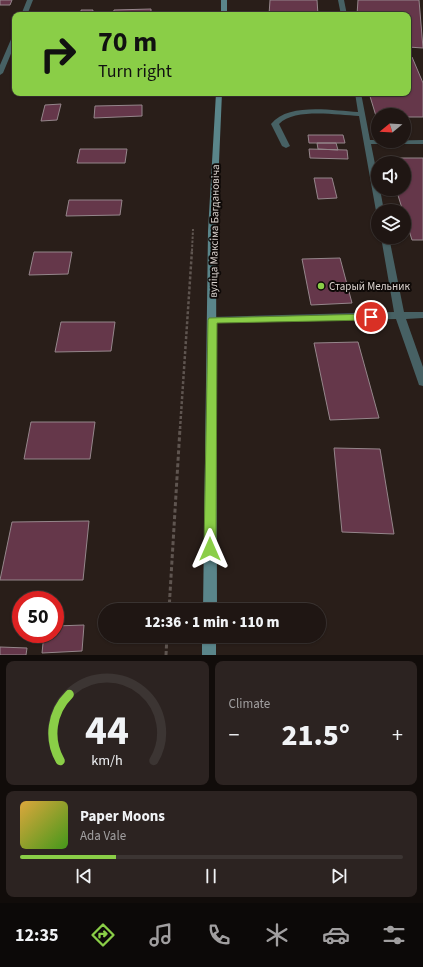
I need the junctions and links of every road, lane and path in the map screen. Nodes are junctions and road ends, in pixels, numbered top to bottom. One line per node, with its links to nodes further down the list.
1 (30, 0): 4 (street)
2 (224, 0): 5 (main road)
3 (341, 0): 6 (street)
4 (25, 12)
5 (224, 12)
6 (343, 12)
7 (12, 44): 8 (street)
8 (0, 73)
9 (220, 96): 20 (main road, вуліца Максіма Багдановіча)
10 (359, 96): 11 (street)
11 (362, 114): 12 (street); 14 (street)
12 (367, 142): 13 (street); 15 (street)
13 (423, 142)
14 (286, 146)
15 (379, 204)
16 (193, 224): 22 (path)
17 (386, 244): 19 (street)
18 (423, 315): 19 (street)
19 (400, 316): 20 (street); 21 (street)
20 (212, 320): 23 (main road, вуліца Максіма Багдановіча)
21 (423, 382)
22 (169, 603)
23 (210, 603)
24 (167, 643): 26 (path)
25 (210, 643): 27 (main road)
26 (166, 655)
27 (209, 655)

